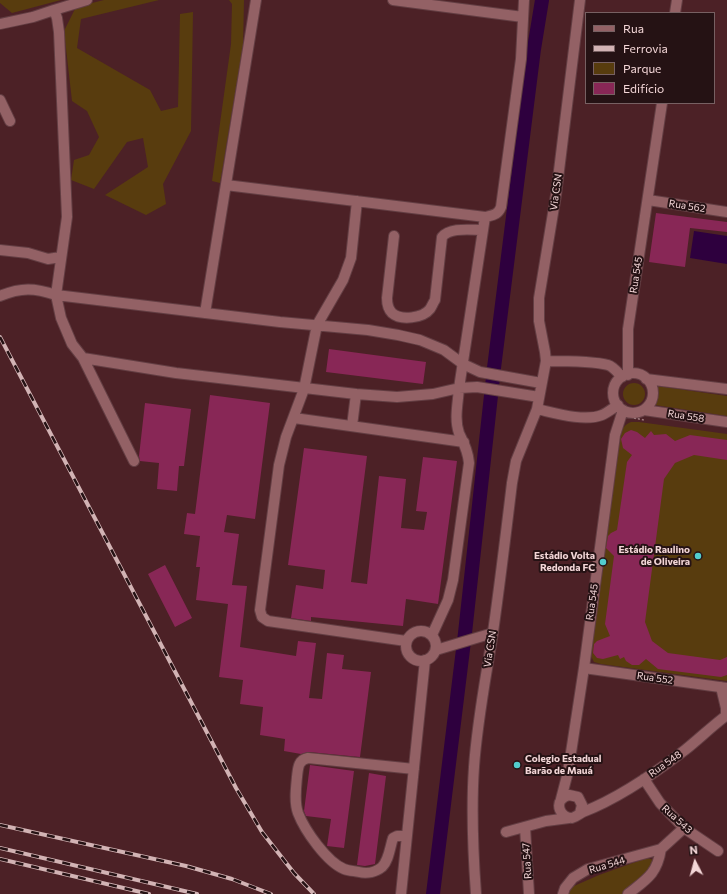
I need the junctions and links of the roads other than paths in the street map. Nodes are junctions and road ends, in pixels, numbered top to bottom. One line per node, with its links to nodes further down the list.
1 (87, 0): 7 (street)
2 (256, 0): 14 (street)
3 (393, 0): 9 (street)
4 (524, 0): 9 (street)
5 (580, 0): 28 (street, Via CSN)
6 (677, 0): 8 (street)
7 (54, 10): 10 (street); 22 (street)
8 (676, 12)
9 (523, 17): 18 (street)
10 (0, 24)
11 (0, 100): 13 (street)
12 (662, 104): 15 (street, Rua 545)
13 (10, 121)
14 (226, 185): 16 (street); 25 (street)
15 (648, 200): 17 (street, Rua 562); 30 (street, Rua 545)
16 (357, 201): 18 (street); 26 (street)
17 (727, 212)
18 (485, 217): 19 (street)
19 (482, 230): 20 (street); 29 (street)
20 (394, 236)
21 (0, 250): 22 (street)
22 (61, 257): 23 (street)
23 (56, 295): 24 (street); 25 (street); 27 (street)
24 (0, 296)
25 (205, 313): 26 (street)
26 (317, 325): 29 (street); 34 (street)
27 (83, 358): 34 (street); 45 (street)
28 (546, 361): 30 (street); 32 (street, Via CSN)
29 (463, 364): 32 (street); 33 (street)
30 (625, 376): 31 (street); 38 (street)
31 (646, 379): 35 (street); 40 (street)
32 (541, 384): 37 (street, Via CSN)
33 (459, 388): 36 (street); 37 (street); 44 (street)
34 (304, 389): 36 (street); 41 (street)
35 (727, 389)
36 (356, 394): 43 (street)
37 (539, 398): 39 (street, Via CSN)
38 (620, 408): 39 (street); 40 (street); 51 (street, Rua 545)
39 (537, 409): 47 (street, Via CSN)
40 (644, 410): 42 (street, Rua 558)
41 (294, 418): 43 (street); 48 (street)
42 (727, 422)
43 (352, 426): 44 (street)
44 (464, 442): 46 (street)
45 (134, 461)
46 (432, 635): 48 (street); 49 (street)
47 (488, 635): 49 (street); 70 (street, Via CSN)
48 (406, 641): 50 (street)
49 (436, 650): 50 (street)
50 (425, 660): 54 (street)
51 (584, 668): 52 (street, Rua 552); 55 (street, Rua 545)
52 (724, 687): 53 (street, Rua 548)
53 (726, 715): 56 (street, Rua 548)
54 (414, 769): 66 (street); 66 (street)
55 (568, 772): 57 (street, Rua 545); 58 (street, Rua 545)
56 (644, 778): 59 (street, Rua 548); 64 (street, Rua 543)
57 (577, 798): 58 (street); 59 (street); 60 (street)
58 (560, 803): 61 (street); 62 (street)
59 (600, 806): 60 (street, Rua 548)
60 (580, 813): 61 (street)
61 (569, 818): 62 (street)
62 (546, 822): 63 (street)
63 (525, 827): 65 (street); 71 (street, Rua 547)
64 (684, 828): 67 (street, Rua 544); 68 (street, Rua 543)
65 (506, 832)
66 (407, 836): 69 (street)
67 (661, 849): 72 (street, Rua 544); 73 (street)
68 (718, 851)
69 (401, 894)
70 (476, 894)
71 (529, 894)
72 (563, 894)
73 (628, 894)

